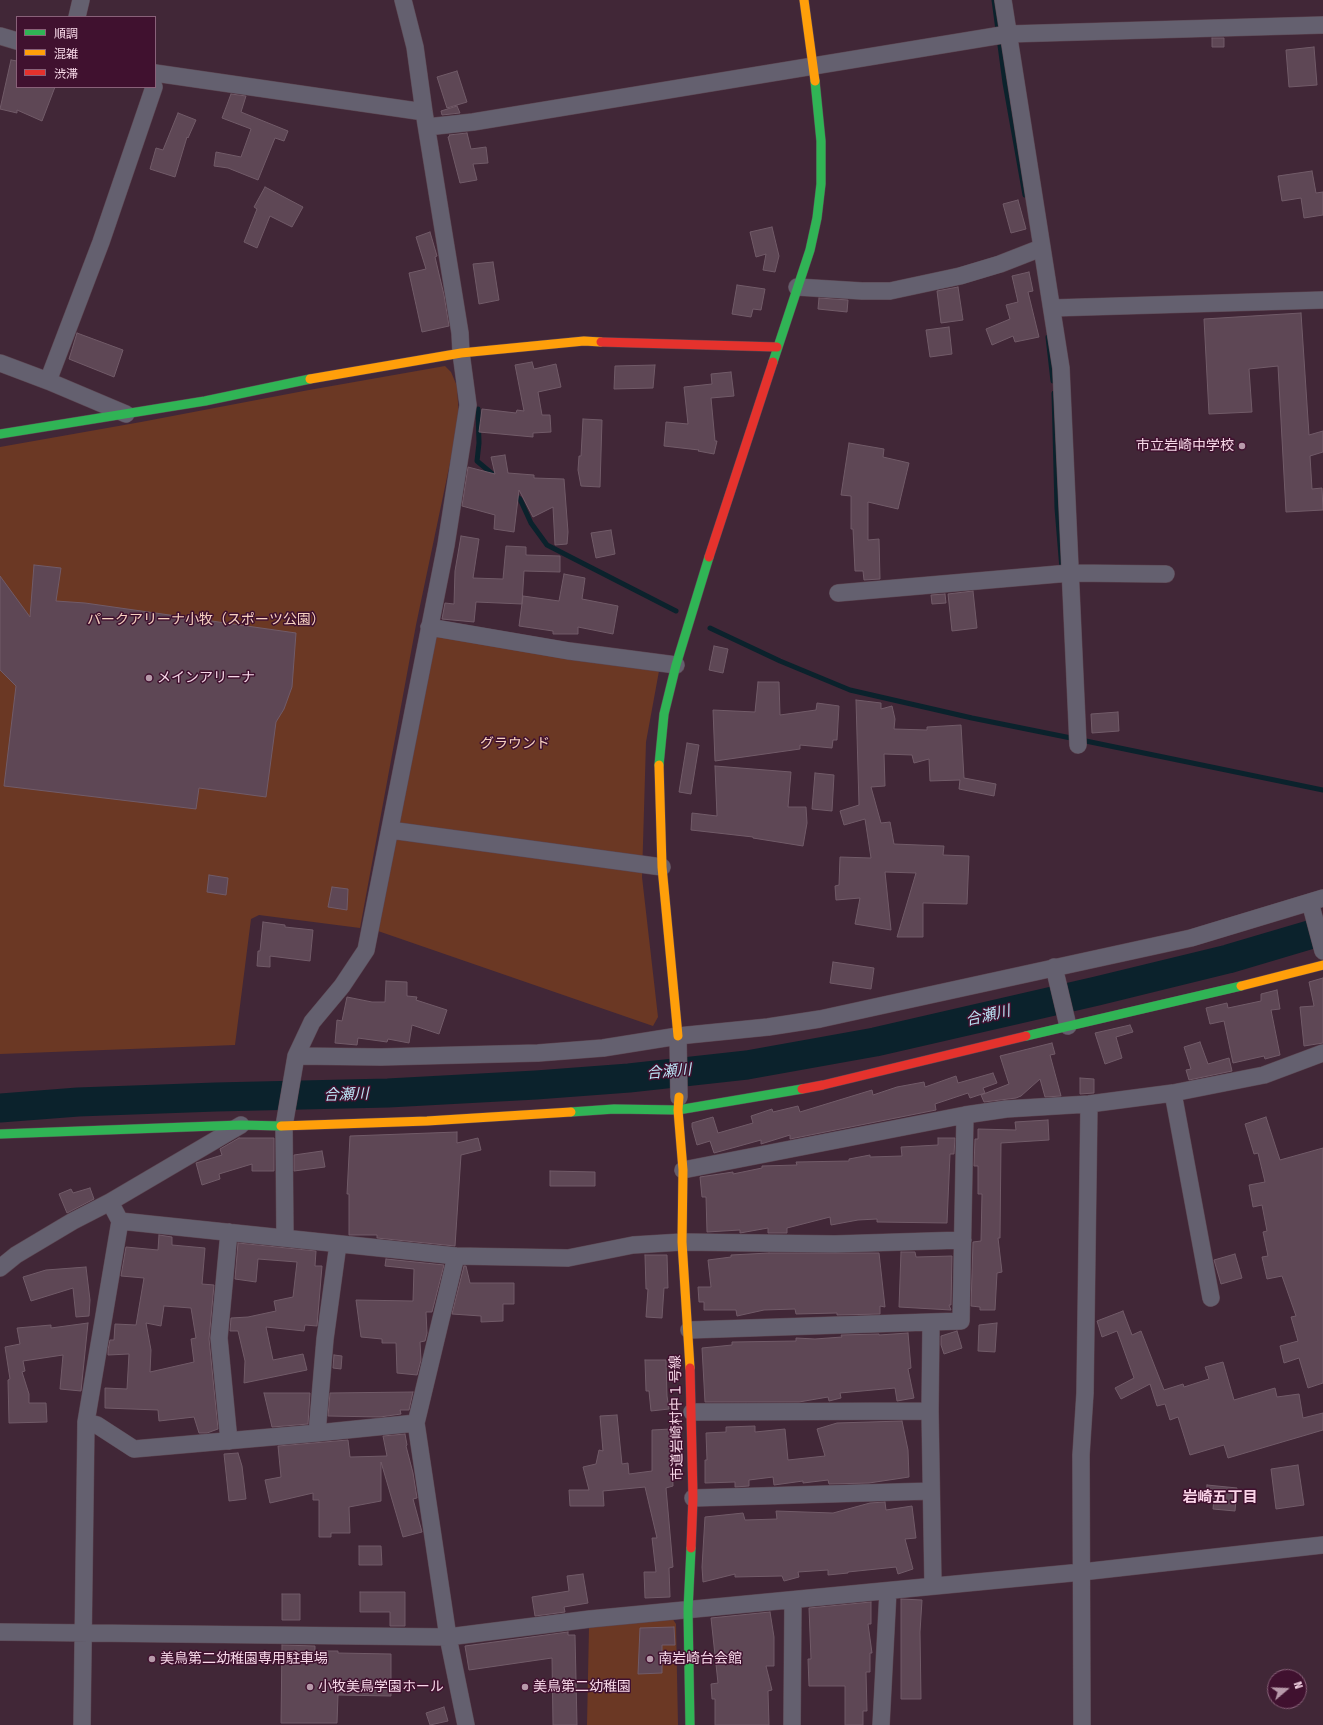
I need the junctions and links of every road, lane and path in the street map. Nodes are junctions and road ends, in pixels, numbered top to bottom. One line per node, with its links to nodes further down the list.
1 (82, 0): 5 (street)
2 (403, 0): 13 (street)
3 (804, 0): 10 (street)
4 (1003, 0): 7 (street)
5 (77, 16)
6 (1323, 25): 7 (street)
7 (1008, 34): 10 (street); 14 (street)
8 (0, 36): 9 (street)
9 (16, 41)
10 (814, 66): 13 (street); 15 (street)
11 (156, 79): 13 (street)
12 (153, 88): 21 (street)
13 (426, 120): 19 (street)
14 (1041, 248): 15 (street); 17 (street)
15 (798, 287): 18 (street)
16 (1323, 300): 17 (street)
17 (1052, 308): 24 (street)
18 (777, 347): 19 (street); 28 (street)
19 (461, 353): 22 (street); 27 (street)
20 (0, 364): 21 (street)
21 (48, 381): 22 (street)
22 (126, 414): 23 (street)
23 (0, 434)
24 (1062, 574): 25 (street); 26 (street); 29 (street)
25 (1166, 574)
26 (838, 593)
27 (429, 627): 28 (street); 30 (street)
28 (676, 665): 31 (street)
29 (1078, 745)
30 (390, 830): 31 (street); 39 (street)
31 (662, 867): 37 (street)
32 (1315, 904): 33 (street); 35 (street)
33 (1323, 951)
34 (1323, 965): 36 (street)
35 (1054, 967): 36 (street); 37 (street)
36 (1068, 1026): 41 (street)
37 (678, 1036): 39 (street); 41 (street)
38 (1323, 1054): 40 (street)
39 (295, 1060): 45 (street)
40 (1173, 1093): 42 (street); 57 (street)
41 (678, 1104): 45 (street); 47 (street, 市道岩崎村中１号線)
42 (1089, 1104): 43 (street); 69 (street)
43 (965, 1115): 47 (street); 52 (street)
44 (241, 1125): 45 (street); 46 (street); 48 (street)
45 (284, 1126): 51 (street)
46 (0, 1134)
47 (683, 1170): 53 (street, 市道岩崎村中１号線)
48 (110, 1202): 49 (street); 56 (street)
49 (120, 1221): 50 (street); 62 (street)
50 (229, 1232): 51 (street); 65 (street)
51 (285, 1238): 54 (street)
52 (963, 1240): 53 (street); 58 (street)
53 (682, 1242): 55 (street); 59 (street, 市道岩崎村中１号線)
54 (338, 1244): 55 (street); 64 (street)
55 (456, 1256): 63 (street)
56 (0, 1268)
57 (1211, 1298)
58 (931, 1323): 59 (street); 60 (street)
59 (689, 1330): 61 (street, 市道岩崎村中１号線)
60 (930, 1411): 61 (street); 66 (street)
61 (692, 1412): 67 (street, 市道岩崎村中１号線)
62 (86, 1422): 65 (street); 75 (street)
63 (416, 1423): 64 (street); 76 (street)
64 (317, 1434): 65 (street)
65 (229, 1441)
66 (931, 1491): 67 (street); 70 (street)
67 (693, 1498): 73 (street, 市道岩崎村中１号線)
68 (1323, 1545): 69 (street)
69 (1082, 1572): 70 (street); 82 (street)
70 (933, 1585): 71 (street)
71 (888, 1591): 72 (street); 81 (street)
72 (793, 1600): 73 (street); 80 (street)
73 (688, 1610): 76 (street); 79 (street, 市道岩崎村中１号線)
74 (0, 1632): 75 (street)
75 (84, 1633): 76 (street); 77 (street)
76 (448, 1637): 78 (street)
77 (82, 1725)
78 (466, 1725)
79 (690, 1725)
80 (792, 1725)
81 (881, 1725)
82 (1082, 1725)

